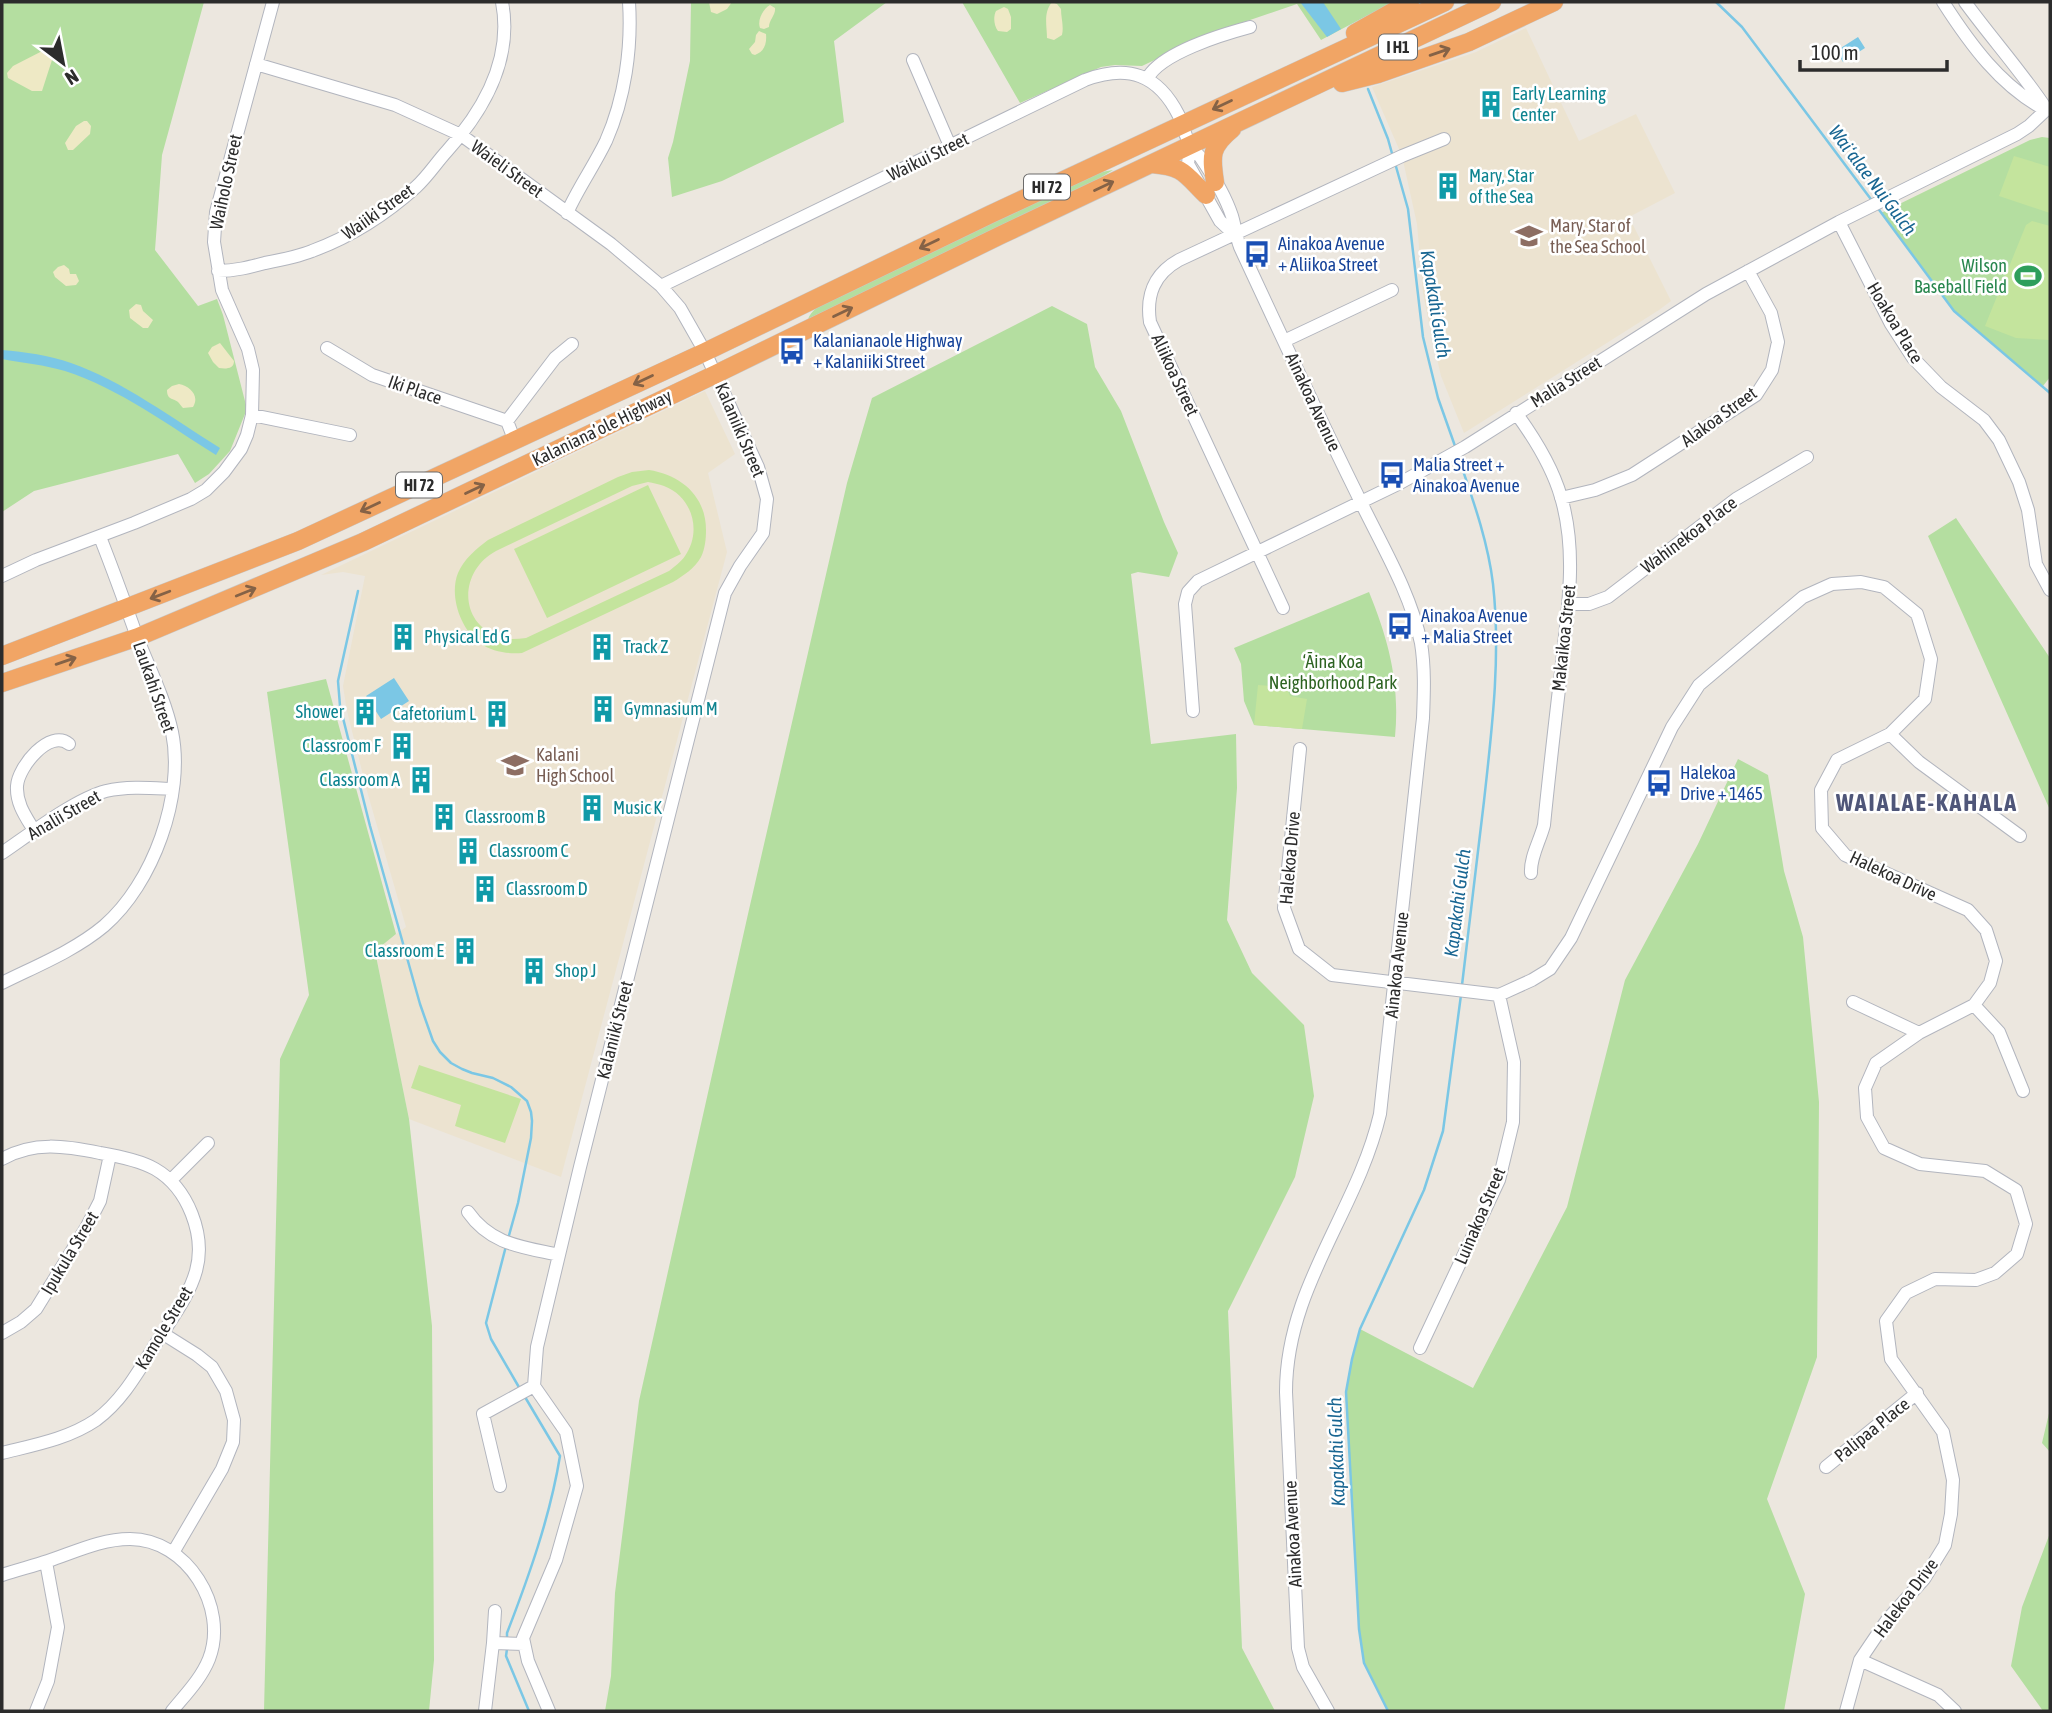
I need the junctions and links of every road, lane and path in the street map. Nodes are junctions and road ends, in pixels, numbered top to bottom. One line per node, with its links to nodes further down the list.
1 (273, 2): 12 (street, Waiholo Street)
2 (502, 2): 19 (street, Waiiki Street)
3 (629, 2): 26 (street)
4 (1410, 2): 14 (highway)
5 (1445, 2): 14 (highway, I H1)
6 (1492, 2): 15 (highway, I H1)
7 (1554, 2): 15 (highway, one-way to 7)
8 (1943, 2): 16 (street)
9 (1965, 2): 16 (street)
10 (1250, 27): 13 (street)
11 (913, 60): 22 (street)
12 (256, 64): 19 (street, Waieli Street); 29 (street, Waiholo Street)
13 (1147, 79): 18 (street); 22 (street, Waikui Street)
14 (1261, 87): 18 (highway, I H1, one-way to 18)
15 (1304, 92): 17 (highway, I H1)
16 (2048, 112): 27 (street, Malia Street)
17 (1243, 121): 21 (highway, I H1); 25 (highway)
18 (1183, 124): 21 (street, Ainakoa Avenue); 23 (highway, Kalaniana’ole Highway / HI 72)
19 (461, 135): 26 (street, Waieli Street); 29 (street, Waiiki Street)
20 (1444, 139): 28 (street, Aliikoa Street)
21 (1190, 145): 24 (highway, Kalaniana’ole Highway / HI 72); 25 (street, Ainakoa Avenue)
22 (950, 146): 31 (street, Waikui Street)
23 (1104, 161): 24 (highway); 36 (highway, Kalaniana’ole Highway / HI 72, one-way to 36)
24 (1154, 163): 25 (highway); 37 (highway, Kalaniana’ole Highway / HI 72, one-way to 24)
25 (1210, 188): 28 (street, Ainakoa Avenue)
26 (567, 213): 31 (street, Waieli Street)
27 (1839, 222): 30 (street, Malia Street); 49 (street, Hoakoa Place)
28 (1235, 234): 33 (street, Ainakoa Avenue); 47 (street, Aliikoa Street)
29 (218, 271): 39 (street, Waiholo Street)
30 (1748, 271): 38 (street, Malia Street); 44 (street, Alakoa Street)
31 (661, 286): 36 (street, Waieli Street)
32 (1392, 290): 33 (street)
33 (1284, 341): 45 (street, Ainakoa Avenue)
34 (572, 344): 40 (street)
35 (327, 348): 40 (street, Iki Place)
36 (705, 352): 37 (street, Kalaniiki Street); 42 (highway, Kalaniana’ole Highway / HI 72, one-way to 42)
37 (716, 374): 53 (highway, Kalaniana’ole Highway / HI 72, one-way to 37); 77 (street, Kalaniiki Street)
38 (1516, 413): 44 (street, Makaikoa Street); 45 (street, Malia Street)
39 (252, 415): 41 (street); 46 (street, Waiholo Street)
40 (507, 421): 42 (street)
41 (350, 435)
42 (514, 439): 51 (highway, Kalaniana’ole Highway / HI 72, one-way to 51)
43 (1807, 457): 50 (street, Wahinekoa Place)
44 (1561, 498): 50 (street, Makaikoa Street)
45 (1361, 503): 47 (street, Malia Street); 65 (street, Ainakoa Avenue)
46 (100, 537): 48 (street, Waiholo Street); 51 (street)
47 (1258, 552): 52 (street, Aliikoa Street); 56 (street, Malia Street)
48 (2, 576)
49 (2050, 590)
50 (1569, 604): 64 (street, Makaikoa Street)
51 (128, 607): 53 (street, Laukahi Street); 54 (highway, Kalaniana’ole Highway / HI 72)
52 (1283, 608)
53 (138, 637): 55 (highway, Kalaniana’ole Highway / HI 72, one-way to 53); 60 (street, Laukahi Street)
54 (2, 656)
55 (2, 683)
56 (1193, 711)
57 (1889, 734): 62 (street); 67 (street, Halekoa Drive); 69 (street, Halekoa Drive)
58 (69, 744): 61 (street)
59 (1300, 749): 65 (street, Halekoa Drive)
60 (173, 789): 61 (street, Analii Street); 66 (street, Laukahi Street)
61 (34, 832): 63 (street, Analii Street)
62 (2020, 835)
63 (2, 853)
64 (1531, 873)
65 (1395, 981): 67 (street, Halekoa Drive); 96 (street, Ainakoa Avenue)
66 (2, 983)
67 (1499, 995): 80 (street, Luinakoa Street)
68 (1853, 1002): 70 (street)
69 (1974, 1005): 70 (street, Halekoa Drive); 71 (street)
70 (1919, 1033): 82 (street, Halekoa Drive)
71 (2023, 1091)
72 (208, 1143): 75 (street)
73 (110, 1155): 74 (street); 75 (street); 78 (street, Ipukula Street)
74 (2, 1159)
75 (171, 1180): 79 (street, Kamole Street)
76 (468, 1212): 77 (street)
77 (559, 1255): 81 (street, Kalaniiki Street)
78 (2, 1333)
79 (162, 1334): 83 (street, Kamole Street); 86 (street)
80 (1420, 1348)
81 (534, 1385): 85 (street); 90 (street)
82 (1917, 1393): 84 (street, Palipaa Place); 91 (street, Halekoa Drive)
83 (2, 1453)
84 (1826, 1467)
85 (500, 1486)
86 (174, 1551): 87 (street); 93 (street)
87 (46, 1562): 88 (street); 92 (street)
88 (2, 1575)
89 (495, 1611): 90 (street)
90 (508, 1643): 94 (street); 95 (street)
91 (1860, 1660): 97 (street, Halekoa Drive); 98 (street)
92 (36, 1711)
93 (172, 1711)
94 (485, 1711)
95 (549, 1711)
96 (1328, 1711)
97 (1846, 1711)
98 (1955, 1711)

